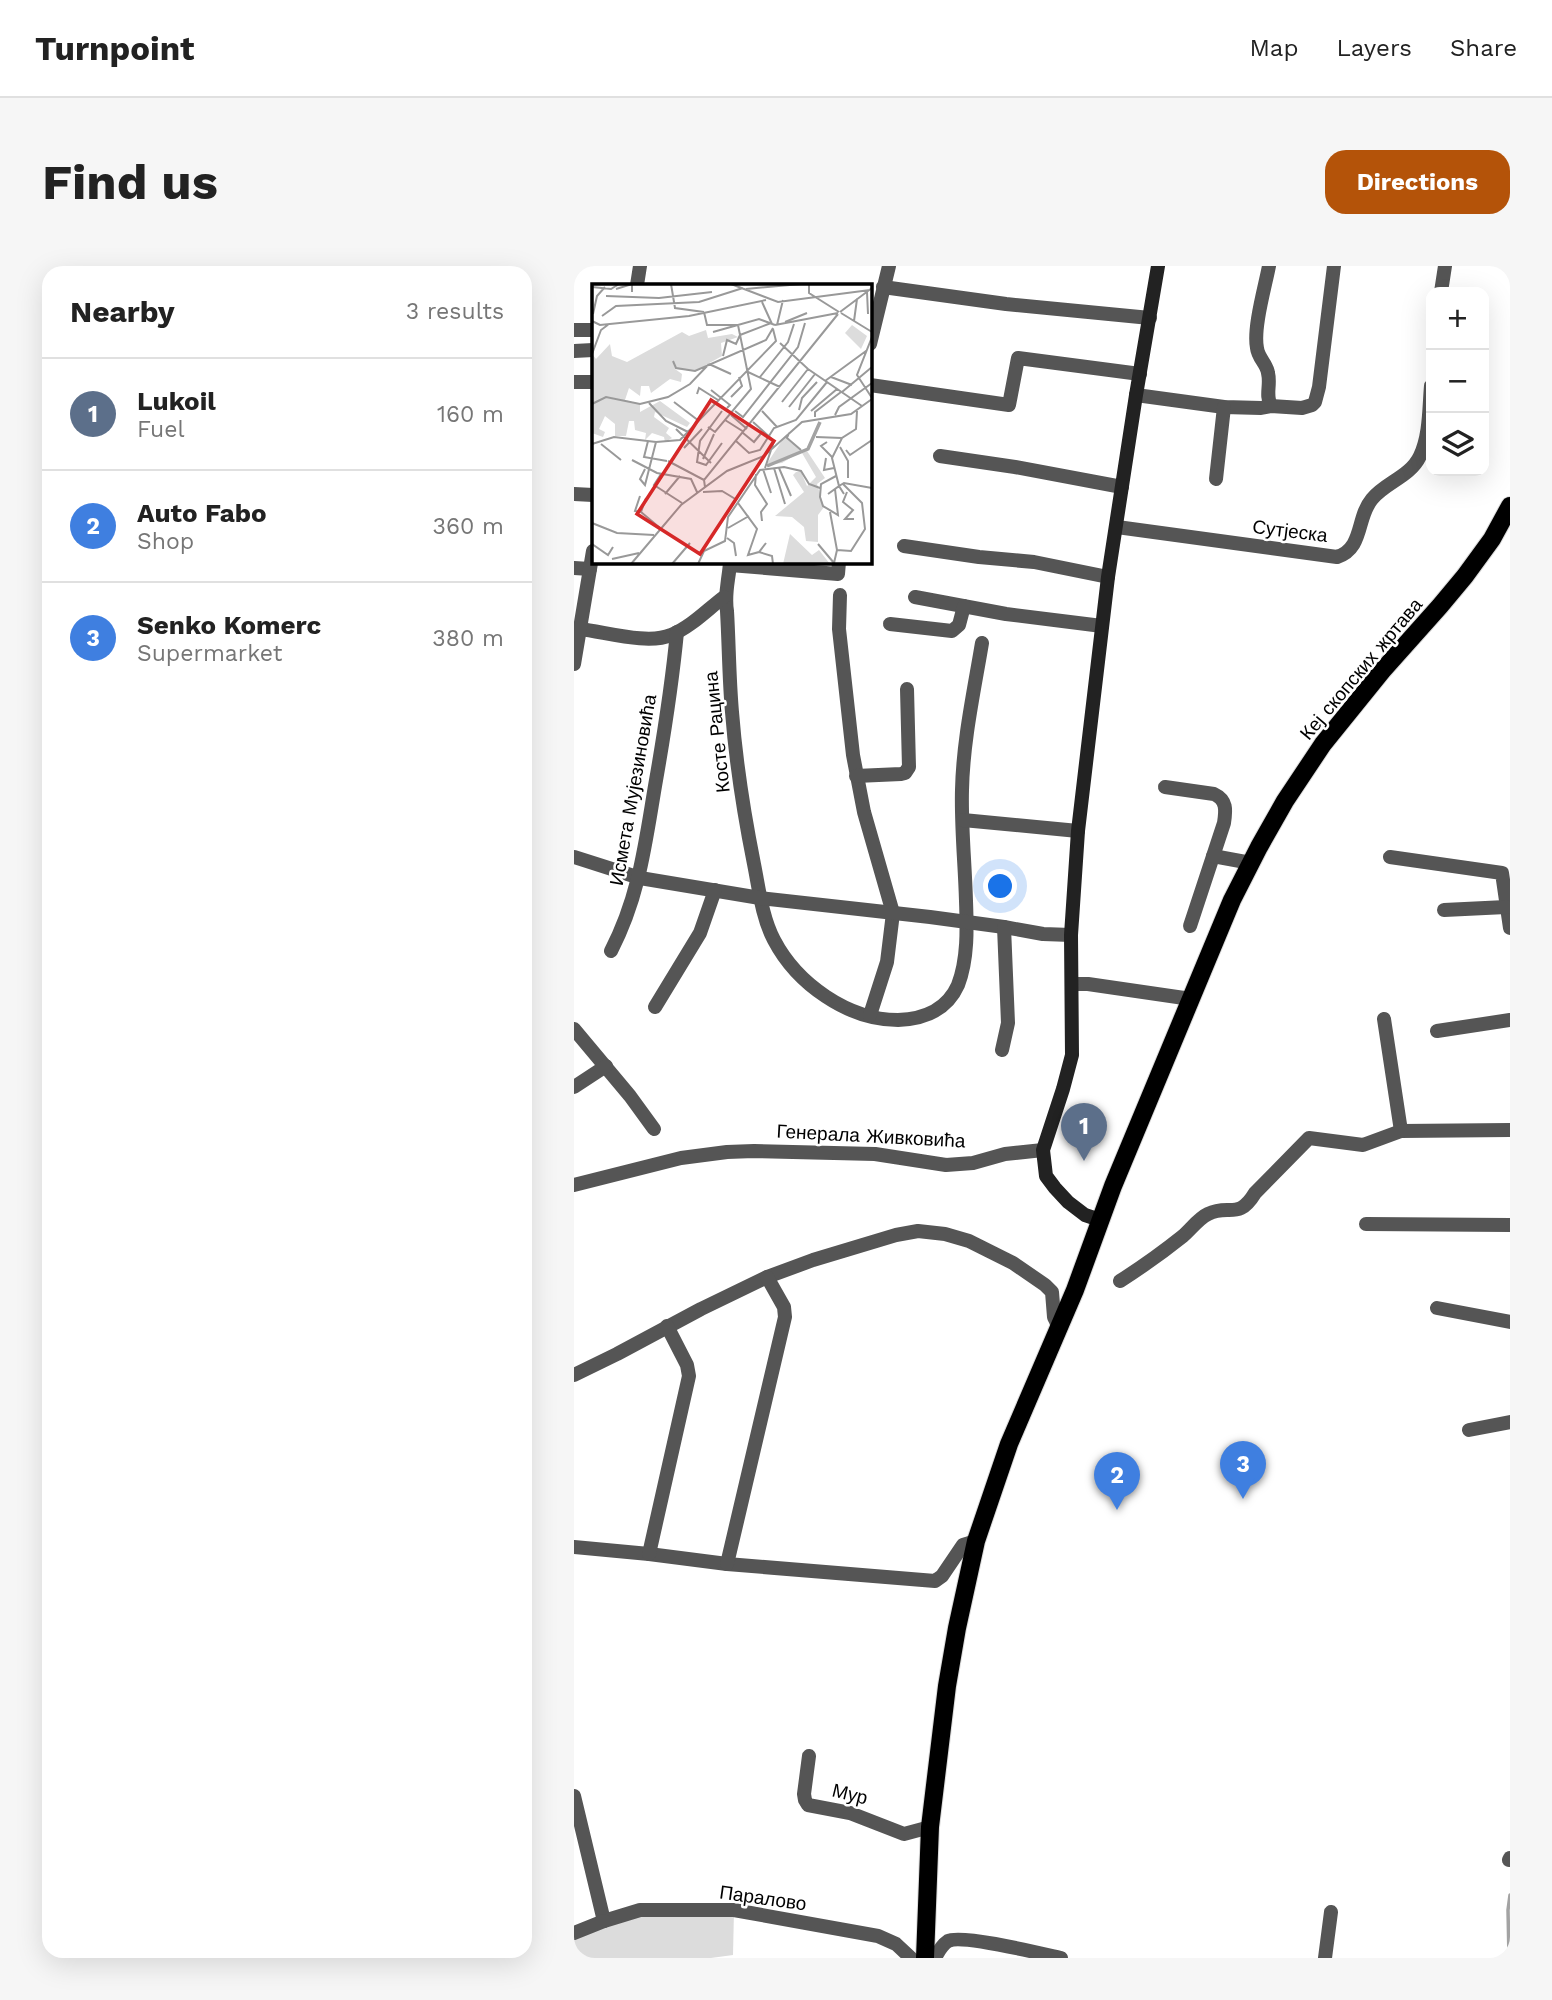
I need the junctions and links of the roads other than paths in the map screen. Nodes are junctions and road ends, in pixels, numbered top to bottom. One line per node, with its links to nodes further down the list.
1 (640, 266): 7 (street)
2 (889, 266): 8 (street)
3 (1158, 266): 10 (street)
4 (1269, 266): 21 (street)
5 (1334, 266): 21 (street)
6 (1445, 266): 9 (street)
7 (636, 284)
8 (883, 287): 10 (street); 13 (street)
9 (1442, 287)
10 (1150, 318): 16 (street)
11 (574, 330): 12 (street)
12 (592, 330)
13 (872, 335)
14 (592, 350): 15 (street)
15 (574, 351)
16 (1140, 374): 19 (street); 20 (street)
17 (574, 382): 18 (street)
18 (592, 382)
19 (872, 385)
20 (1136, 395): 22 (street); 26 (street)
21 (1271, 406): 22 (street)
22 (1224, 407): 25 (street)
23 (1428, 413): 30 (street, Сутјеска)
24 (940, 456): 26 (street)
25 (1216, 479)
26 (1122, 487): 30 (street)
27 (574, 494): 28 (street)
28 (592, 495)
29 (1510, 506): 57 (main road, Кеј скопских жртава)
30 (1116, 527): 38 (street)
31 (904, 546): 38 (street)
32 (592, 557): 37 (street)
33 (730, 564): 40 (street, Косте Рацина)
34 (740, 564): 35 (street)
35 (839, 564)
36 (574, 568): 37 (street)
37 (590, 569): 45 (street)
38 (1108, 577): 44 (street)
39 (840, 595): 50 (street)
40 (724, 597): 46 (street); 60 (street, Косте Рацина)
41 (915, 597): 42 (street)
42 (964, 606): 43 (street); 44 (street)
43 (890, 624)
44 (1102, 626): 53 (street)
45 (580, 629): 46 (street); 48 (street)
46 (677, 632): 58 (street, Исмета Мујезиновића)
47 (982, 643): 52 (street)
48 (574, 664)
49 (907, 689): 50 (street)
50 (856, 776): 63 (street)
51 (1165, 788): 54 (street)
52 (963, 820): 53 (street); 64 (street)
53 (1079, 831): 68 (street)
54 (1213, 856): 57 (street); 65 (street)
55 (574, 857): 58 (street)
56 (1390, 858): 61 (street)
57 (1251, 863): 71 (main road, Кеј скопских жртава)
58 (640, 878): 59 (street); 69 (street, Исмета Мујезиновића)
59 (715, 890): 60 (street); 72 (street)
60 (760, 898): 63 (street); 73 (street, Косте Рацина)
61 (1506, 907): 62 (street); 67 (street)
62 (1444, 910)
63 (893, 913): 64 (street); 73 (street)
64 (967, 922): 66 (street); 73 (street, Косте Рацина)
65 (1190, 926)
66 (1004, 927): 68 (street); 78 (street)
67 (1510, 928)
68 (1072, 935): 70 (street)
69 (611, 951)
70 (1072, 984): 71 (street); 84 (street)
71 (1191, 999): 86 (main road, Кеј скопских жртава)
72 (655, 1007)
73 (870, 1015)
74 (1384, 1019): 83 (street)
75 (1510, 1020): 77 (street)
76 (574, 1029): 79 (street)
77 (1437, 1031)
78 (1002, 1050)
79 (606, 1066): 80 (street); 81 (street)
80 (574, 1087)
81 (654, 1129)
82 (1510, 1130): 83 (street)
83 (1401, 1131): 90 (street)
84 (1043, 1150): 85 (street, Генерала Живковића); 86 (street)
85 (574, 1185)
86 (1100, 1220): 94 (main road)
87 (1366, 1224): 88 (street)
88 (1510, 1225)
89 (767, 1277): 93 (street); 94 (street); 101 (street)
90 (1120, 1281)
91 (1437, 1308): 92 (street)
92 (1510, 1322)
93 (667, 1326): 95 (street); 100 (street)
94 (1059, 1327): 98 (main road)
95 (574, 1375)
96 (1510, 1422): 97 (street)
97 (1469, 1430)
98 (976, 1541): 101 (street); 104 (main road)
99 (574, 1547): 100 (street)
100 (649, 1554): 101 (street)
101 (727, 1564)
102 (809, 1756): 104 (street, Мур)
103 (574, 1796): 106 (street)
104 (930, 1827): 108 (main road)
105 (1331, 1912): 110 (street)
106 (604, 1921): 107 (street, Паралово); 108 (street, Паралово)
107 (574, 1933)
108 (922, 1956): 109 (street)
109 (1061, 1958)
110 (1325, 1958)

